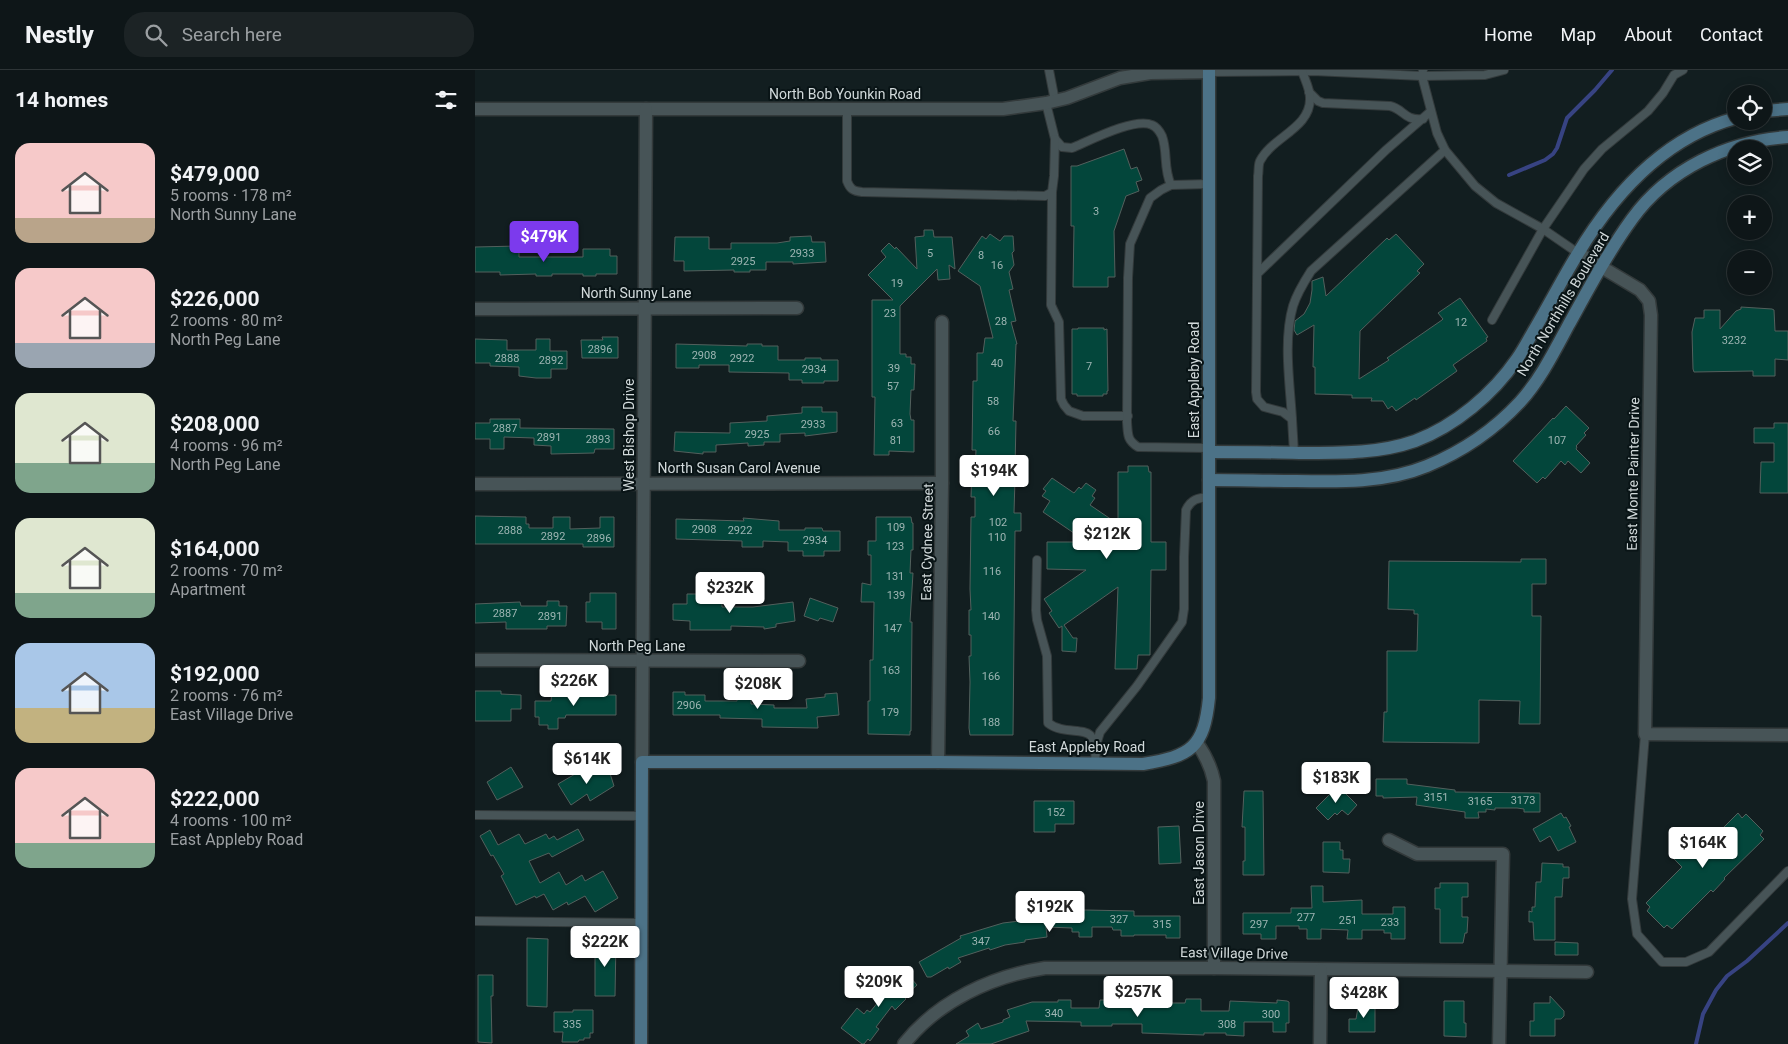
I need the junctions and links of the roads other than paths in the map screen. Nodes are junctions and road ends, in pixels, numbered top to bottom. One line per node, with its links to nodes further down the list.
1 (1049, 70): 9 (lane)
2 (1504, 70): 7 (lane)
3 (1683, 70): 24 (lane)
4 (1209, 71): 5 (lane); 9 (street, North Bob Younkin Road); 21 (street, East Appleby Road)
5 (1302, 71): 6 (lane); 8 (lane)
6 (1313, 71): 7 (lane)
7 (1422, 73): 15 (lane)
8 (1309, 91): 16 (lane); 27 (lane)
9 (1051, 102): 12 (street, North Bob Younkin Road); 19 (lane)
10 (475, 109): 11 (street, North Bob Younkin Road)
11 (646, 109): 12 (street, North Bob Younkin Road); 28 (street, West Bishop Drive)
12 (847, 109): 23 (lane)
13 (1788, 109): 14 (street)
14 (1772, 110)
15 (1430, 112): 16 (lane); 20 (lane)
16 (1423, 119): 27 (lane)
17 (1727, 121): 25 (street, North Northhills Boulevard)
18 (1788, 137): 26 (street, North Northhills Boulevard)
19 (1055, 139): 22 (lane); 23 (lane)
20 (1445, 150): 24 (lane); 34 (lane)
21 (1209, 184): 22 (lane); 35 (street, East Appleby Road)
22 (1171, 185): 33 (lane)
23 (1052, 192): 33 (lane)
24 (1543, 229): 25 (lane); 31 (lane)
25 (1578, 253): 26 (street, East Monte Painter Drive); 36 (street, North Northhills Boulevard)
26 (1601, 267): 37 (street, North Northhills Boulevard); 46 (street, East Monte Painter Drive)
27 (1258, 273): 34 (lane)
28 (645, 308): 29 (street, North Sunny Lane); 30 (street, North Sunny Lane); 40 (street, West Bishop Drive)
29 (797, 308)
30 (475, 309)
31 (1492, 320)
32 (942, 322): 38 (street, East Cydnee Street)
33 (1128, 416): 35 (lane)
34 (1292, 419): 36 (lane)
35 (1209, 450): 36 (street, North Northhills Boulevard); 37 (street, East Appleby Road)
36 (1294, 453)
37 (1209, 480): 41 (street, East Appleby Road)
38 (943, 483): 40 (street, North Susan Carol Avenue); 51 (street, East Cydnee Street)
39 (475, 484): 40 (street, North Susan Carol Avenue)
40 (644, 484): 44 (street, West Bishop Drive)
41 (1209, 497): 48 (street, East Appleby Road); 49 (lane)
42 (1037, 560): 49 (lane)
43 (475, 660): 44 (street, North Peg Lane)
44 (643, 661): 45 (street, North Peg Lane); 50 (street, West Bishop Drive)
45 (799, 661)
46 (1645, 734): 47 (street); 56 (lane)
47 (1788, 735)
48 (1197, 743): 52 (street, East Appleby Road); 59 (street, East Jason Drive)
49 (1096, 745): 52 (lane)
50 (642, 762): 51 (street, East Appleby Road); 54 (street)
51 (938, 762): 52 (street, East Appleby Road)
52 (1095, 763)
53 (475, 815): 54 (lane)
54 (642, 816): 58 (street)
55 (1389, 840): 61 (street)
56 (1788, 871)
57 (475, 921): 58 (lane)
58 (641, 923): 63 (street)
59 (1214, 968): 60 (street, East Village Drive); 64 (street, East Village Drive)
60 (1321, 970): 61 (street, East Village Drive); 65 (street)
61 (1499, 971): 62 (street, East Village Drive); 66 (street)
62 (1587, 972)
63 (641, 1044)
64 (903, 1044)
65 (1320, 1044)
66 (1499, 1044)

